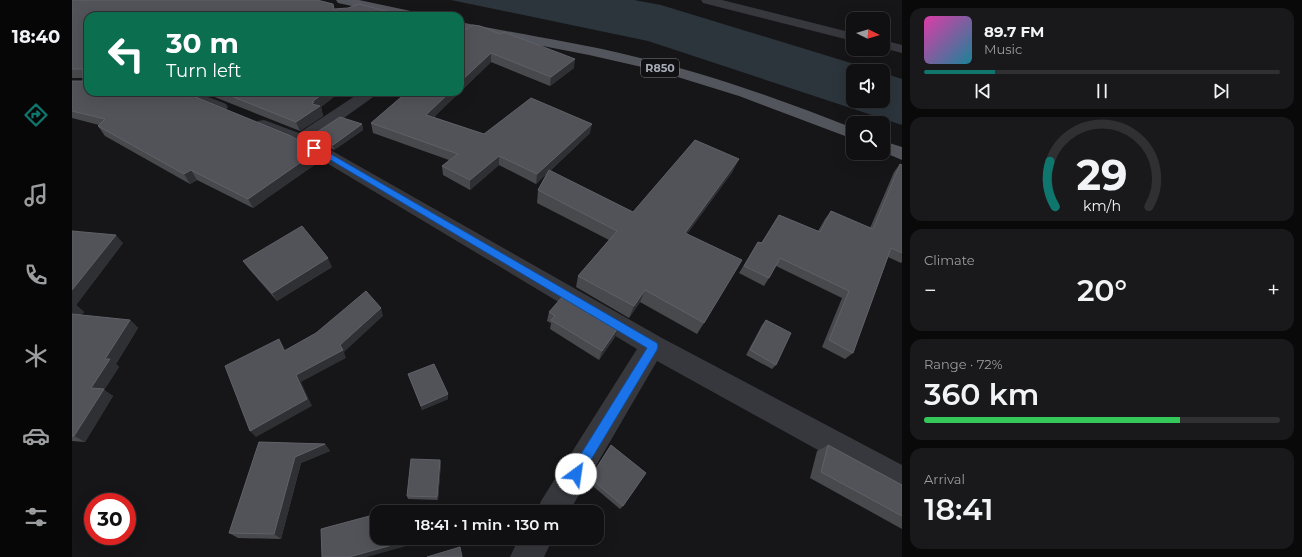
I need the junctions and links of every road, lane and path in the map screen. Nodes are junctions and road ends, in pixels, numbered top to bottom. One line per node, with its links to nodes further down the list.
1 (342, 0): 3 (main road)
2 (707, 0): 7 (street)
3 (362, 4): 4 (street); 5 (main road)
4 (348, 12)
5 (397, 12)
6 (464, 28): 12 (main road, R850)
7 (846, 35)
8 (890, 46): 9 (street)
9 (902, 49)
10 (208, 96): 13 (street)
11 (365, 96): 13 (street)
12 (846, 131)
13 (301, 140): 16 (street)
14 (890, 149): 15 (main road)
15 (902, 154)
16 (653, 346): 17 (street); 18 (street)
17 (902, 481)
18 (556, 505)
19 (533, 545): 20 (street)
20 (526, 557)

